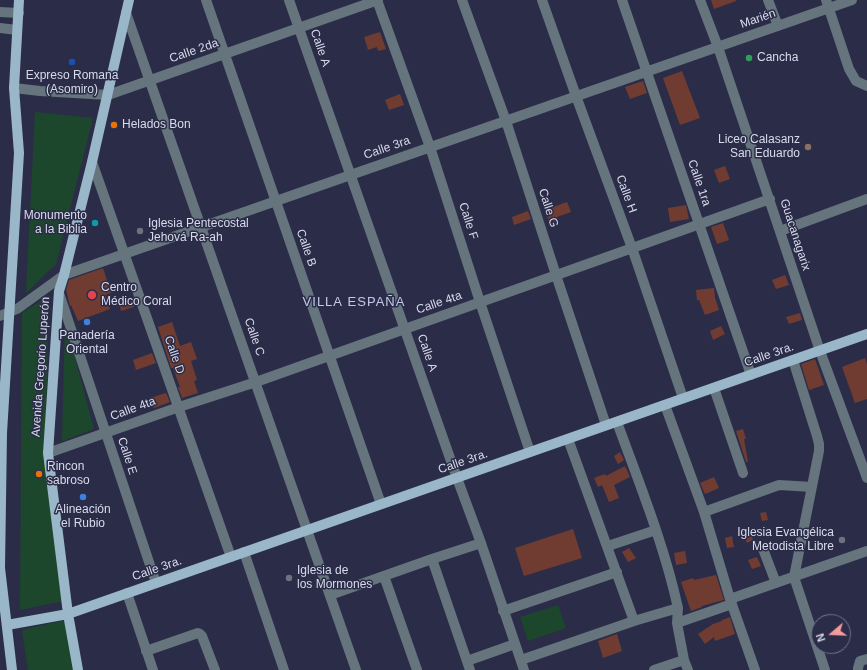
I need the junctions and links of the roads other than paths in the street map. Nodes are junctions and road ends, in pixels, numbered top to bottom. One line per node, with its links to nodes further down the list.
1 (19, 0): 15 (main road)
2 (129, 0): 14 (main road, Avenida Gregorio Luperón)
3 (206, 0): 21 (street, Calle B)
4 (289, 0): 17 (street, Calle A)
5 (378, 0): 17 (street, Calle 2da); 29 (street, Calle F)
6 (462, 0): 28 (street, Calle G)
7 (542, 0): 27 (street, Calle H)
8 (622, 0): 22 (street, Calle 1ra)
9 (700, 0): 20 (street, Guacanagarix)
10 (768, 0): 16 (street)
11 (852, 0): 12 (street, Marién)
12 (827, 4): 16 (street, Marién); 24 (street)
13 (0, 12): 15 (street)
14 (126, 13): 23 (street, Calle C); 26 (main road, Avenida Gregorio Luperón)
15 (19, 14): 19 (main road)
16 (778, 26): 20 (street, Marién)
17 (299, 27): 21 (street, Calle 2da); 31 (street, Calle A)
18 (0, 28): 19 (street)
19 (18, 30): 25 (main road)
20 (718, 46): 22 (street, Calle 3ra); 32 (street, Guacanagarix)
21 (225, 54): 23 (street, Calle 2da); 34 (street, Calle B)
22 (646, 72): 27 (street, Calle 3ra); 35 (street, Calle 1ra)
23 (150, 80): 26 (street, Calle 2da); 36 (street, Calle C)
24 (867, 86)
25 (14, 88): 26 (street, Calle 2da); 44 (main road)
26 (108, 95): 30 (main road, Avenida Gregorio Luperón)
27 (576, 96): 28 (street, Calle 3ra); 38 (street, Calle H)
28 (506, 121): 29 (street, Calle 3ra); 41 (street, Calle G)
29 (430, 147): 31 (street, Calle 3ra); 43 (street, Calle F)
30 (92, 162): 39 (street, Calle D); 40 (main road, Avenida Gregorio Luperón)
31 (350, 175): 34 (street, Calle 3ra); 45 (street, Calle A)
32 (770, 199): 35 (street, Calle 4ta); 37 (street, Guacanagarix)
33 (867, 199): 37 (street)
34 (276, 201): 36 (street, Calle 3ra); 48 (street, Calle B)
35 (699, 224): 38 (street, Calle 4ta); 50 (street, Calle 1ra)
36 (201, 227): 39 (street, Calle 3ra); 51 (street, Calle C)
37 (780, 231): 47 (street, Guacanagarix)
38 (632, 248): 41 (street, Calle 4ta); 53 (street, Calle H)
39 (125, 254): 40 (street, Calle 3ra); 55 (street, Calle D)
40 (64, 275): 42 (main road, Avenida Gregorio Luperón); 44 (street, Calle 3ra)
41 (556, 275): 43 (street, Calle 4ta); 57 (street, Calle G)
42 (59, 291): 58 (street, Calle E); 61 (main road, Avenida Gregorio Luperón)
43 (480, 302): 45 (street, Calle 4ta); 60 (street, Calle F)
44 (5, 314): 88 (main road)
45 (405, 329): 48 (street, Calle 4ta); 63 (street, Calle A)
46 (867, 334): 47 (main road, Calle 3ra.)
47 (820, 351): 49 (main road, Calle 3ra.); 64 (street, Guacanagarix)
48 (329, 355): 51 (street, Calle 4ta); 66 (street, Calle B)
49 (793, 360): 50 (main road, Calle 3ra.); 65 (street)
50 (751, 375): 52 (main road, Calle 3ra.)
51 (256, 382): 55 (street, Calle 4ta); 68 (street, Calle C)
52 (714, 388): 53 (main road, Calle 3ra.); 62 (street)
53 (683, 398): 54 (main road, Calle 3ra.)
54 (665, 405): 56 (main road, Calle 3ra.); 67 (street)
55 (179, 407): 58 (street, Calle 4ta); 75 (street, Calle D)
56 (617, 422): 57 (main road, Calle 3ra.); 69 (street)
57 (606, 425): 59 (main road, Calle 3ra.)
58 (106, 432): 61 (street, Calle 4ta); 80 (street, Calle E)
59 (568, 439): 60 (main road, Calle 3ra.); 71 (street)
60 (530, 452): 63 (main road, Calle 3ra.)
61 (48, 453): 86 (main road, Avenida Gregorio Luperón)
62 (743, 473)
63 (457, 478): 66 (main road, Calle 3ra.); 70 (street, Calle A)
64 (867, 478)
65 (812, 487): 67 (street); 79 (street)
66 (381, 504): 68 (main road, Calle 3ra.)
67 (704, 512): 84 (street)
68 (308, 530): 74 (main road, Calle 3ra.); 83 (street, Calle C)
69 (656, 530): 71 (street); 85 (street)
70 (481, 543): 76 (street); 87 (street, Calle A)
71 (608, 546): 77 (street)
72 (764, 549): 81 (street)
73 (867, 551): 79 (street)
74 (244, 552): 75 (main road, Calle 3ra.); 101 (street)
75 (232, 556): 80 (main road, Calle 3ra.)
76 (432, 559): 78 (street); 96 (street)
77 (617, 572): 87 (street); 89 (street)
78 (384, 576): 83 (street); 103 (street)
79 (794, 577): 81 (street); 107 (street)
80 (156, 583): 82 (main road, Calle 3ra.)
81 (776, 583): 84 (street)
82 (127, 593): 86 (main road, Calle 3ra.); 92 (street)
83 (330, 596): 102 (street, Calle C)
84 (731, 602): 90 (street); 106 (street)
85 (678, 608): 89 (street); 90 (street)
86 (68, 611): 88 (main road, Calle 3ra.); 98 (main road, Avenida Gregorio Luperón)
87 (503, 611): 91 (street, Calle A)
88 (6, 622): 97 (main road)
89 (634, 622): 95 (street)
90 (677, 623): 94 (street)
91 (515, 644): 95 (street, Calle A); 96 (street)
92 (146, 651): 99 (street); 100 (street)
93 (867, 658): 108 (street)
94 (684, 660): 104 (street); 105 (street)
95 (522, 665)
96 (468, 666)
97 (12, 670)
98 (78, 670)
99 (153, 670)
100 (215, 670)
101 (284, 670)
102 (356, 670)
103 (417, 670)
104 (654, 670)
105 (688, 670)
106 (755, 670)
107 (825, 670)
108 (858, 670)

